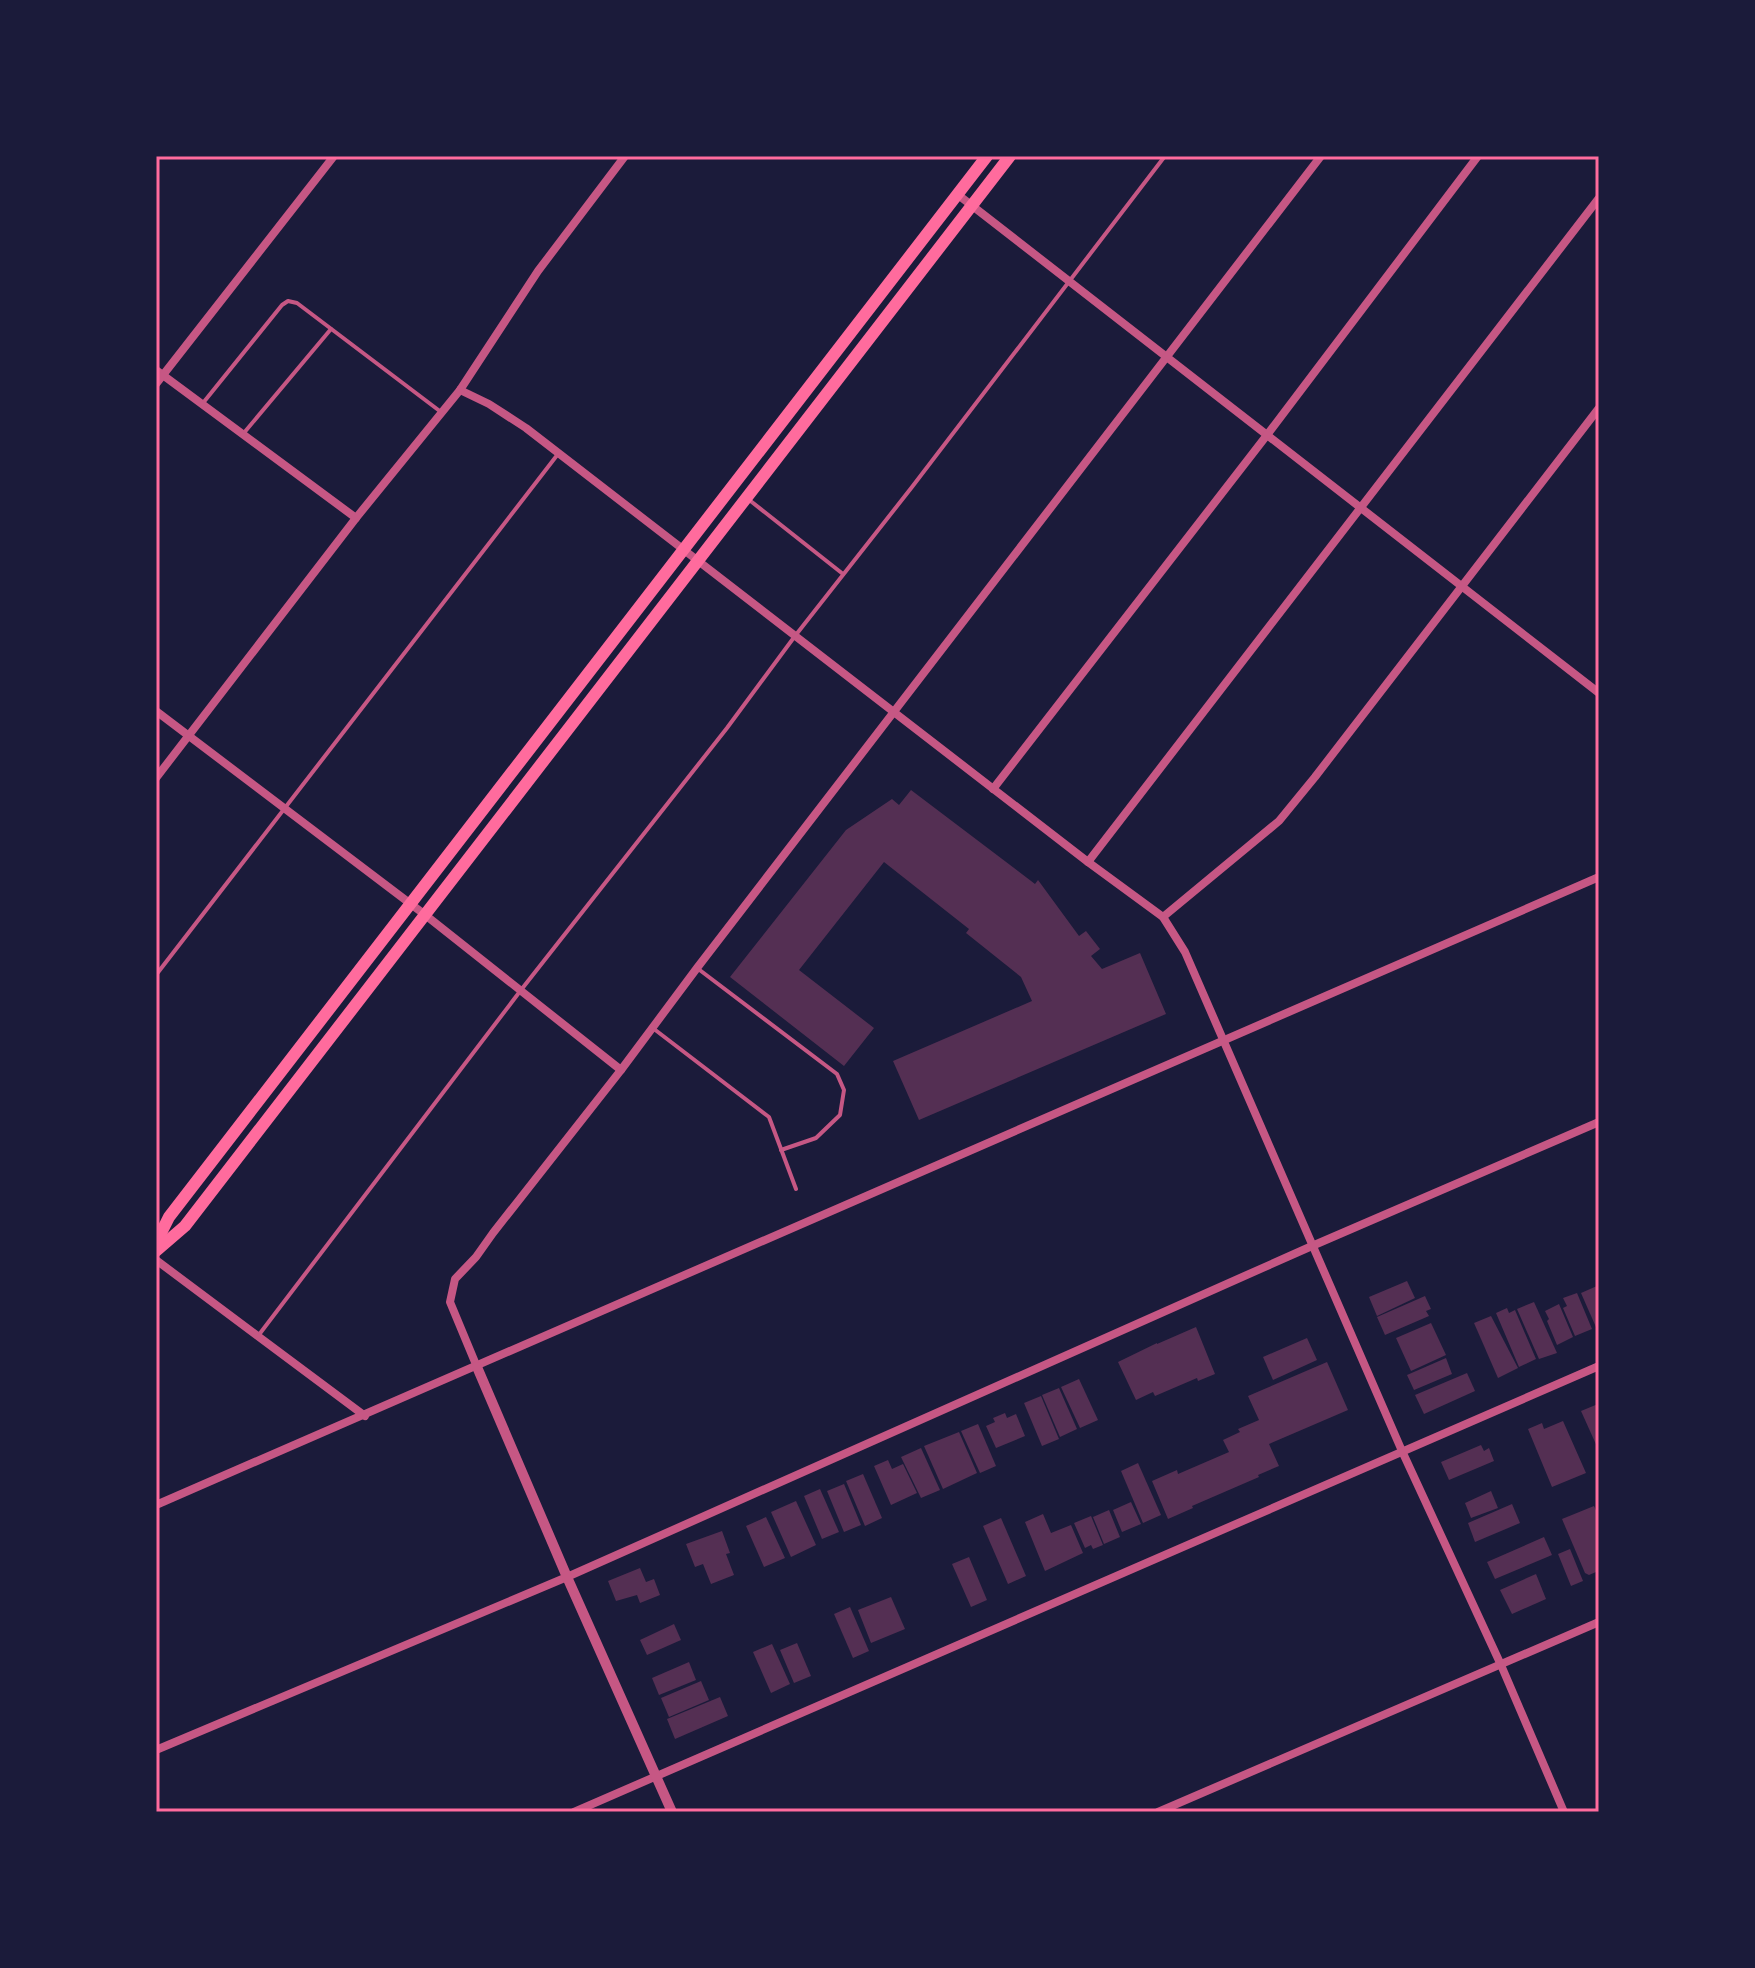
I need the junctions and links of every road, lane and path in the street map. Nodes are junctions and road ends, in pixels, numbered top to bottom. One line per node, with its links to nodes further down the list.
1 (334, 156): 14 (street)
2 (625, 156): 16 (street)
3 (987, 156): 8 (main road)
4 (1010, 156): 10 (main road)
5 (1165, 156): 11 (lane)
6 (1321, 156): 13 (street)
7 (1478, 156): 21 (street)
8 (957, 194): 10 (street); 26 (main road)
9 (1599, 198): 24 (street)
10 (972, 205): 11 (street); 23 (main road)
11 (1070, 281): 13 (street); 28 (lane)
12 (331, 329): 17 (lane); 19 (lane); 20 (lane)
13 (1168, 357): 21 (street); 33 (street)
14 (160, 372): 15 (street); 17 (street)
15 (156, 384)
16 (460, 390): 19 (street); 22 (street)
17 (202, 405): 20 (street)
18 (1599, 408): 29 (street)
19 (441, 412): 25 (street)
20 (243, 435): 25 (street)
21 (1267, 435): 24 (street); 36 (street)
22 (558, 454): 26 (street); 37 (lane)
23 (746, 498): 27 (main road); 28 (lane)
24 (1360, 509): 29 (street); 38 (street)
25 (356, 518): 34 (street)
26 (684, 550): 27 (street); 40 (main road)
27 (697, 560): 30 (street); 41 (main road)
28 (843, 574): 30 (lane)
29 (1462, 587): 31 (street); 42 (street)
30 (795, 636): 33 (street); 45 (lane)
31 (1599, 693)
32 (156, 711): 34 (street)
33 (894, 712): 36 (street); 43 (street)
34 (188, 736): 35 (street); 37 (street)
35 (156, 778)
36 (993, 789): 38 (street)
37 (284, 810): 40 (street); 44 (lane)
38 (1088, 862): 42 (street)
39 (1599, 877): 47 (street)
40 (410, 904): 41 (street); 52 (main road)
41 (424, 914): 45 (street); 55 (main road)
42 (1163, 917): 47 (street)
43 (697, 968): 46 (street); 50 (lane)
44 (156, 975)
45 (521, 990): 48 (street); 57 (lane)
46 (652, 1028): 48 (street); 50 (lane)
47 (1224, 1040): 54 (street); 59 (street)
48 (621, 1070): 59 (street)
49 (1599, 1122): 54 (street)
50 (781, 1150): 51 (lane)
51 (796, 1189)
52 (162, 1218): 53 (main road)
53 (156, 1243)
54 (1312, 1246): 61 (street); 63 (street)
55 (156, 1251)
56 (156, 1260): 57 (street)
57 (258, 1336): 60 (street)
58 (1599, 1366): 61 (street)
59 (477, 1367): 60 (street); 63 (street)
60 (365, 1416): 62 (street)
61 (1402, 1451): 65 (street); 67 (street)
62 (156, 1505)
63 (567, 1577): 66 (street); 67 (street)
64 (1599, 1622): 65 (street)
65 (1501, 1665): 70 (street); 71 (street)
66 (156, 1750)
67 (656, 1776): 68 (street); 69 (street)
68 (574, 1812)
69 (672, 1812)
70 (1158, 1812)
71 (1564, 1812)

